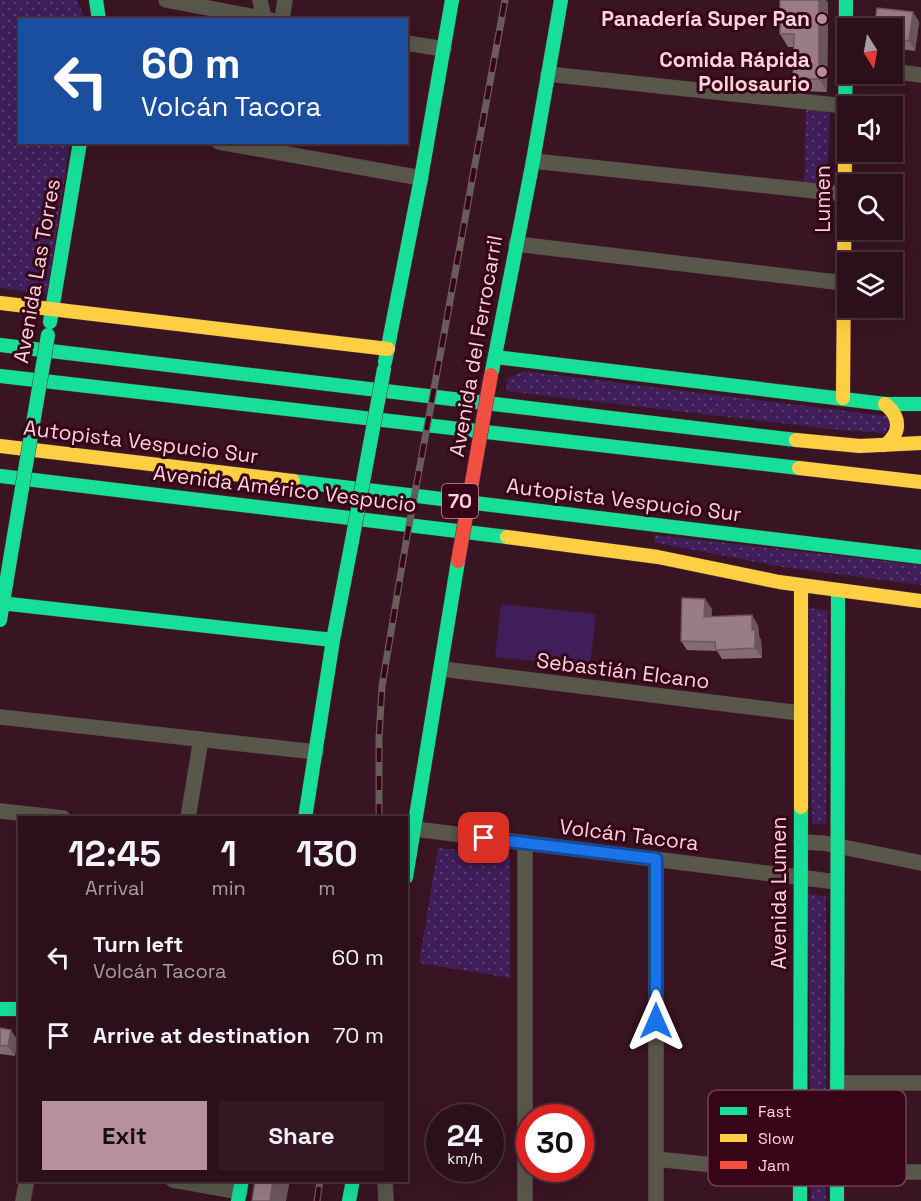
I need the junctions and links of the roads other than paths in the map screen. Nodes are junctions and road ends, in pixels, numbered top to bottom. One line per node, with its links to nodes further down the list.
1 (96, 0): 8 (main road)
2 (166, 0): 9 (street)
3 (260, 0): 10 (street)
4 (285, 0): 11 (street)
5 (452, 0): 14 (main road)
6 (561, 0): 16 (main road, Avenida del Ferrocarril)
7 (846, 0): 12 (main road, Lumen)
8 (99, 18)
9 (262, 18)
10 (267, 18)
11 (282, 18)
12 (846, 18)
13 (408, 43): 14 (street)
14 (444, 49): 22 (main road)
15 (903, 73): 17 (street)
16 (549, 74): 18 (street); 21 (main road, Avenida del Ferrocarril)
17 (921, 75)
18 (837, 105)
19 (80, 144): 27 (main road, Avenida Las Torres)
20 (230, 144): 22 (street)
21 (533, 161): 23 (street); 24 (main road, Avenida del Ferrocarril)
22 (421, 178): 30 (main road)
23 (837, 193)
24 (516, 244): 25 (street); 31 (main road, Avenida del Ferrocarril)
25 (837, 283)
26 (0, 303): 27 (main road)
27 (52, 310): 30 (main road); 45 (main road, Avenida Las Torres, bridge)
28 (844, 318): 33 (main road, Lumen)
29 (0, 345): 37 (main road)
30 (388, 349): 47 (main road, bridge)
31 (495, 357): 33 (main road); 48 (main road, Avenida del Ferrocarril, bridge)
32 (0, 376): 40 (main road)
33 (843, 398): 34 (main road)
34 (885, 404): 35 (main road); 37 (main road)
35 (921, 404)
36 (921, 443): 37 (main road)
37 (885, 445)
38 (0, 446): 41 (main road, Autopista Vespucio Sur / 70)
39 (0, 476): 42 (main road, Avenida Américo Vespucio)
40 (921, 482)
41 (921, 557)
42 (801, 586): 43 (main road, Avenida Américo Vespucio); 49 (main road, Avenida Lumen)
43 (838, 590): 44 (main road, Avenida Américo Vespucio); 60 (main road)
44 (921, 601)
45 (1, 603): 46 (main road, Avenida Las Torres); 47 (main road)
46 (0, 620)
47 (333, 640): 52 (main road)
48 (442, 669): 49 (street, Sebastián Elcano); 57 (main road, Avenida del Ferrocarril)
49 (800, 713): 58 (main road, Avenida Lumen)
50 (0, 717): 51 (street)
51 (201, 740): 52 (street); 55 (street)
52 (316, 752): 56 (main road)
53 (0, 811): 54 (street)
54 (45, 816)
55 (188, 816)
56 (305, 816)
57 (415, 830): 59 (street, Volcán Tacora); 63 (main road, Avenida del Ferrocarril)
58 (801, 842): 60 (street); 64 (main road, Avenida Lumen)
59 (525, 843): 61 (street, Volcán Tacora); 82 (street)
60 (837, 846): 62 (street); 65 (main road)
61 (656, 859): 64 (street, Volcán Tacora); 72 (street)
62 (921, 863)
63 (408, 867)
64 (800, 877): 65 (street, Volcán Tacora); 70 (main road, Avenida Lumen)
65 (837, 882): 68 (main road)
66 (0, 1009): 67 (main road)
67 (18, 1009)
68 (837, 1083): 69 (street); 71 (main road)
69 (921, 1083)
70 (800, 1090)
71 (837, 1090)
72 (656, 1159): 73 (street); 83 (street)
73 (708, 1164)
74 (27, 1182): 79 (street)
75 (184, 1182): 78 (street)
76 (353, 1182): 80 (main road)
77 (386, 1182): 81 (street)
78 (240, 1191)
79 (23, 1201)
80 (349, 1201)
81 (386, 1201)
82 (525, 1201)
83 (656, 1201)

